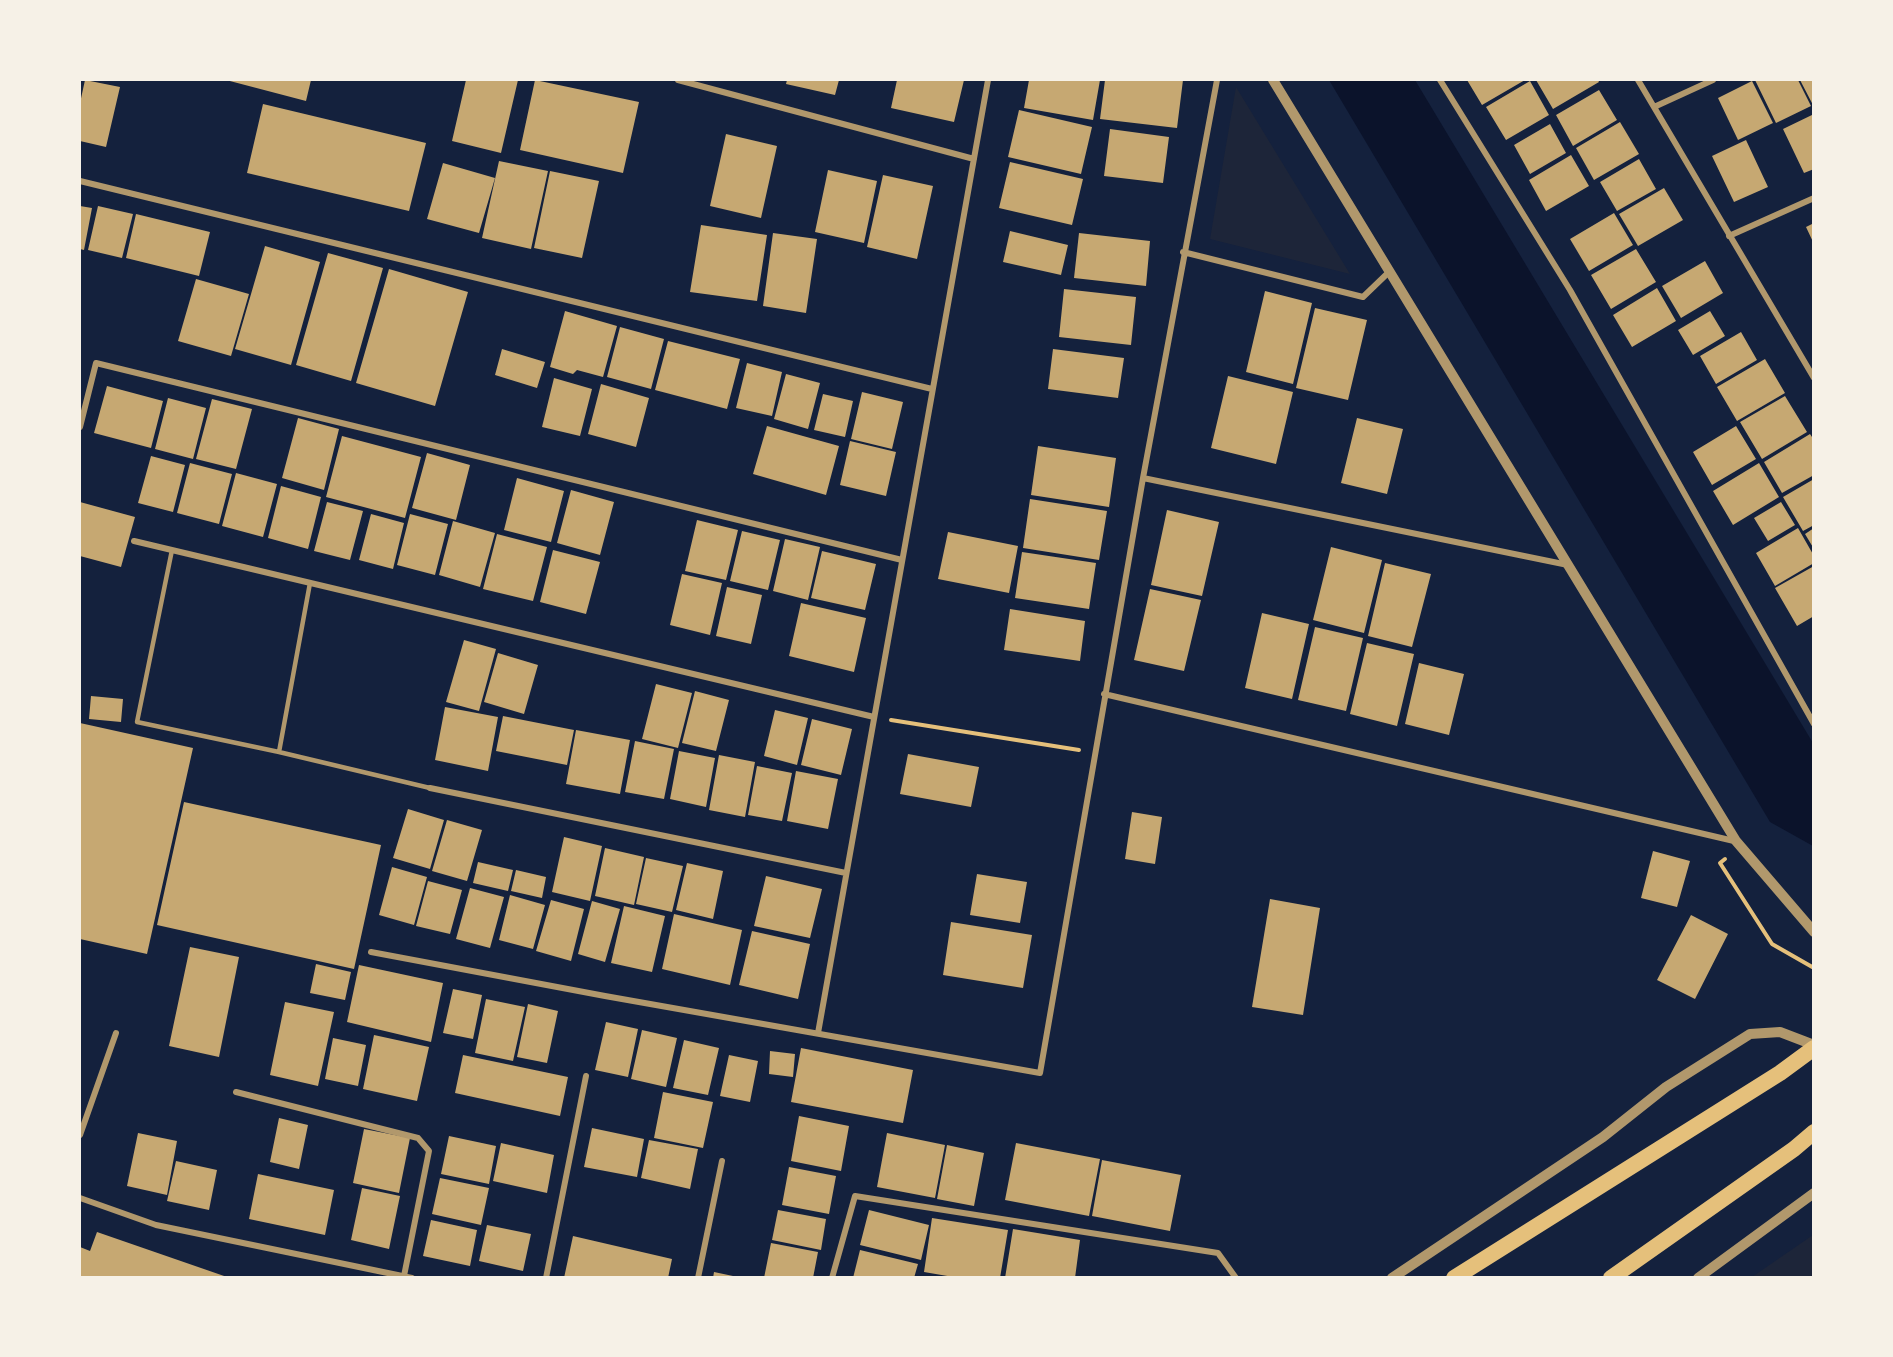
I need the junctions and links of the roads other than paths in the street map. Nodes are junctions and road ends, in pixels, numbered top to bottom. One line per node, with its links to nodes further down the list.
1 (678, 80): 9 (street)
2 (988, 80): 9 (street)
3 (1217, 80): 13 (street)
4 (1273, 80): 14 (street)
5 (1440, 80): 26 (street)
6 (1638, 80): 8 (street)
7 (1713, 80): 8 (street)
8 (1654, 107): 12 (street)
9 (974, 159): 16 (street)
10 (80, 182): 16 (street)
11 (1814, 198): 12 (street)
12 (1729, 236): 15 (street)
13 (1183, 252): 14 (street); 18 (street)
14 (1390, 271): 22 (street)
15 (1814, 378)
16 (932, 389): 21 (street)
17 (80, 427): 21 (street)
18 (1143, 478): 22 (street); 24 (street)
19 (134, 541): 20 (street)
20 (172, 550): 23 (street); 27 (lane)
21 (902, 560): 25 (street)
22 (1570, 565): 29 (street)
23 (310, 583): 25 (street); 27 (lane)
24 (1104, 694): 29 (street); 34 (street)
25 (874, 717): 30 (street)
26 (1814, 724)
27 (279, 752): 28 (lane)
28 (430, 788): 30 (street)
29 (1736, 841): 31 (street)
30 (846, 873): 34 (street)
31 (1814, 932)
32 (371, 952): 34 (street)
33 (116, 1033): 39 (street)
34 (818, 1033)
35 (1814, 1046): 49 (street); 50 (highway)
36 (586, 1076): 45 (street)
37 (236, 1092): 43 (street)
38 (1814, 1132): 51 (highway)
39 (80, 1135)
40 (722, 1161): 46 (street)
41 (1814, 1193): 52 (street)
42 (80, 1198): 43 (street)
43 (404, 1276): 44 (street)
44 (412, 1278)
45 (546, 1278)
46 (698, 1278)
47 (832, 1278): 48 (street)
48 (1236, 1278)
49 (1392, 1278)
50 (1454, 1278)
51 (1611, 1278)
52 (1698, 1278)

